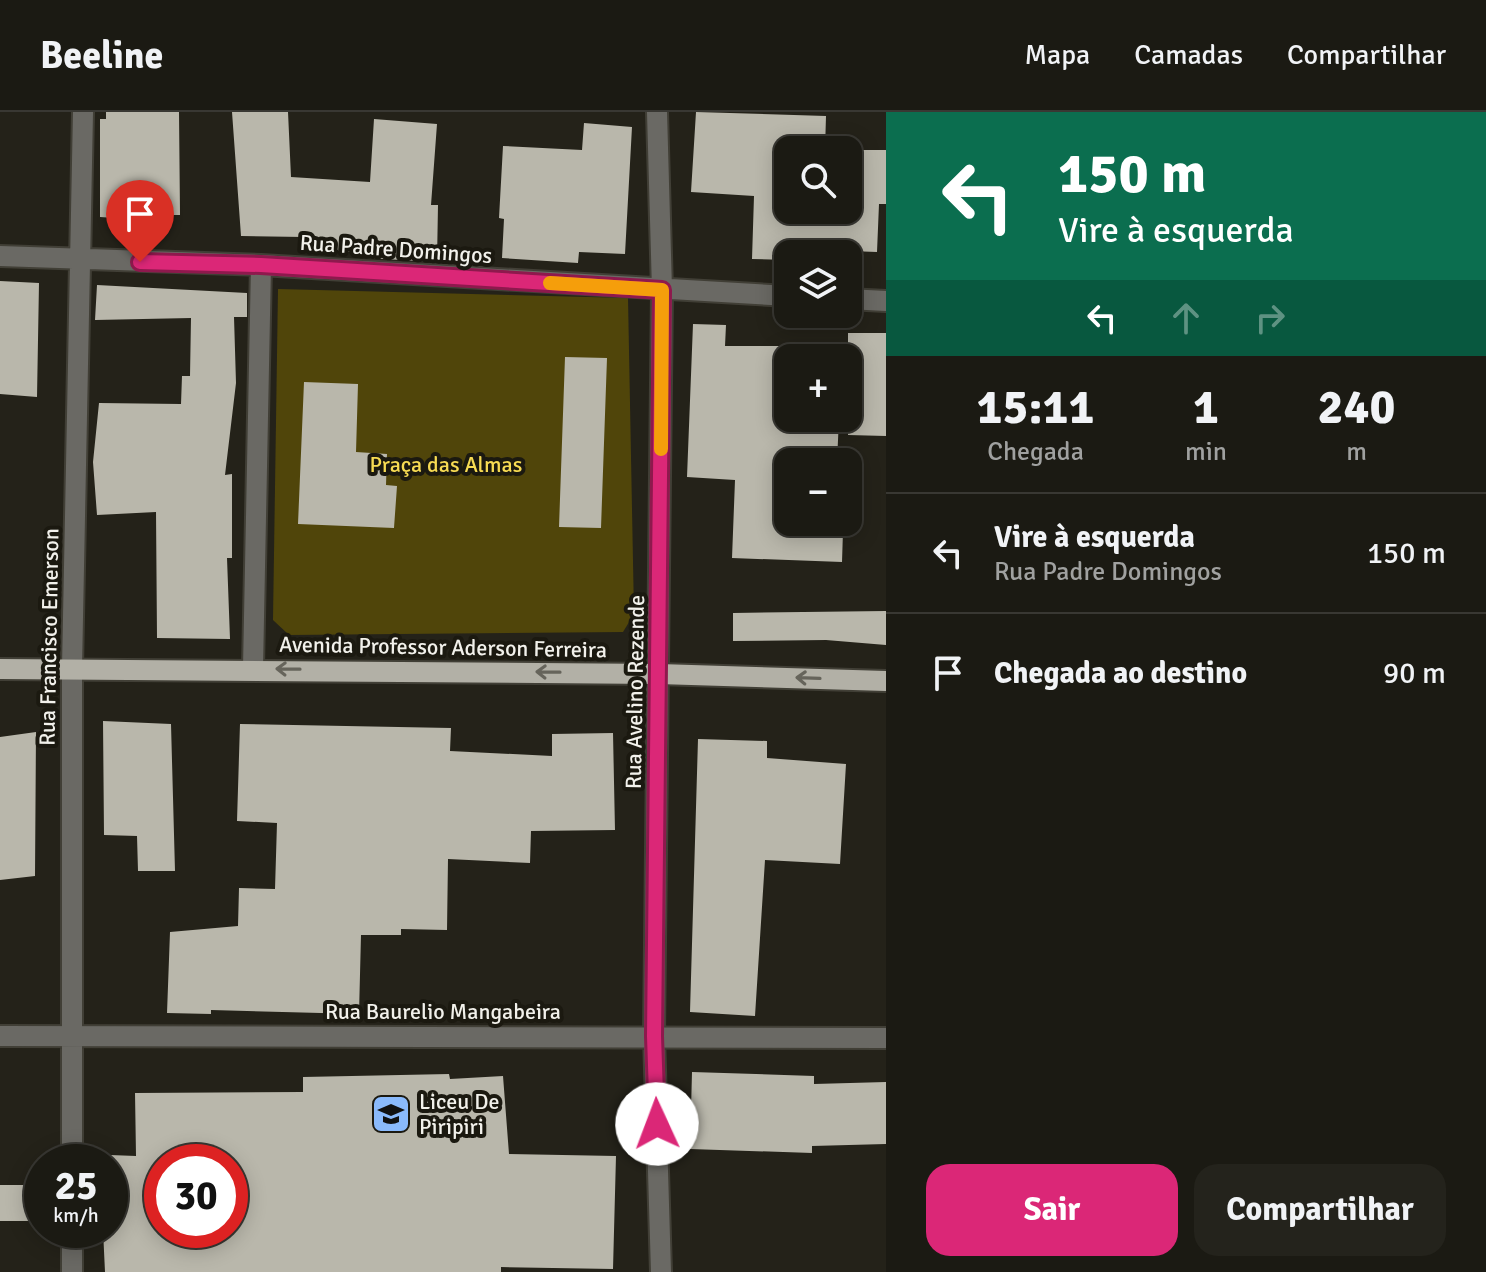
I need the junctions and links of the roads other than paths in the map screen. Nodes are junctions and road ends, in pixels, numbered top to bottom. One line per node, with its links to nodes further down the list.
1 (83, 112): 4 (street, Rua Francisco Emerson)
2 (657, 112): 6 (street, Rua Avelino Rezende)
3 (0, 256): 4 (street, Rua Padre Domingos)
4 (80, 260): 5 (street, Rua Padre Domingos); 10 (street, Rua Francisco Emerson)
5 (261, 265): 6 (street, Rua Padre Domingos); 11 (street)
6 (662, 290): 7 (street, Rua Padre Domingos); 13 (street, Rua Avelino Rezende)
7 (774, 295)
8 (862, 300): 9 (street)
9 (886, 301)
10 (72, 668): 11 (main road, Avenida Professor Aderson Ferreira); 12 (main road, Avenida Professor Aderson Ferreira); 15 (street, Rua Francisco Emerson)
11 (253, 668): 13 (main road, Avenida Professor Aderson Ferreira, one-way to 11)
12 (0, 669)
13 (659, 674): 14 (main road, Avenida Professor Aderson Ferreira, one-way to 13); 17 (street, Rua Avelino Rezende)
14 (886, 681)
15 (72, 1035): 16 (street, Rua Baurelio Mangabeira); 17 (street, Rua Baurelio Mangabeira); 19 (street, Rua Francisco Emerson)
16 (0, 1036)
17 (654, 1036): 18 (street, Rua Baurelio Mangabeira); 22 (street, Rua Avelino Rezende)
18 (886, 1038)
19 (72, 1144)
20 (72, 1248): 21 (street)
21 (72, 1272)
22 (661, 1272)

